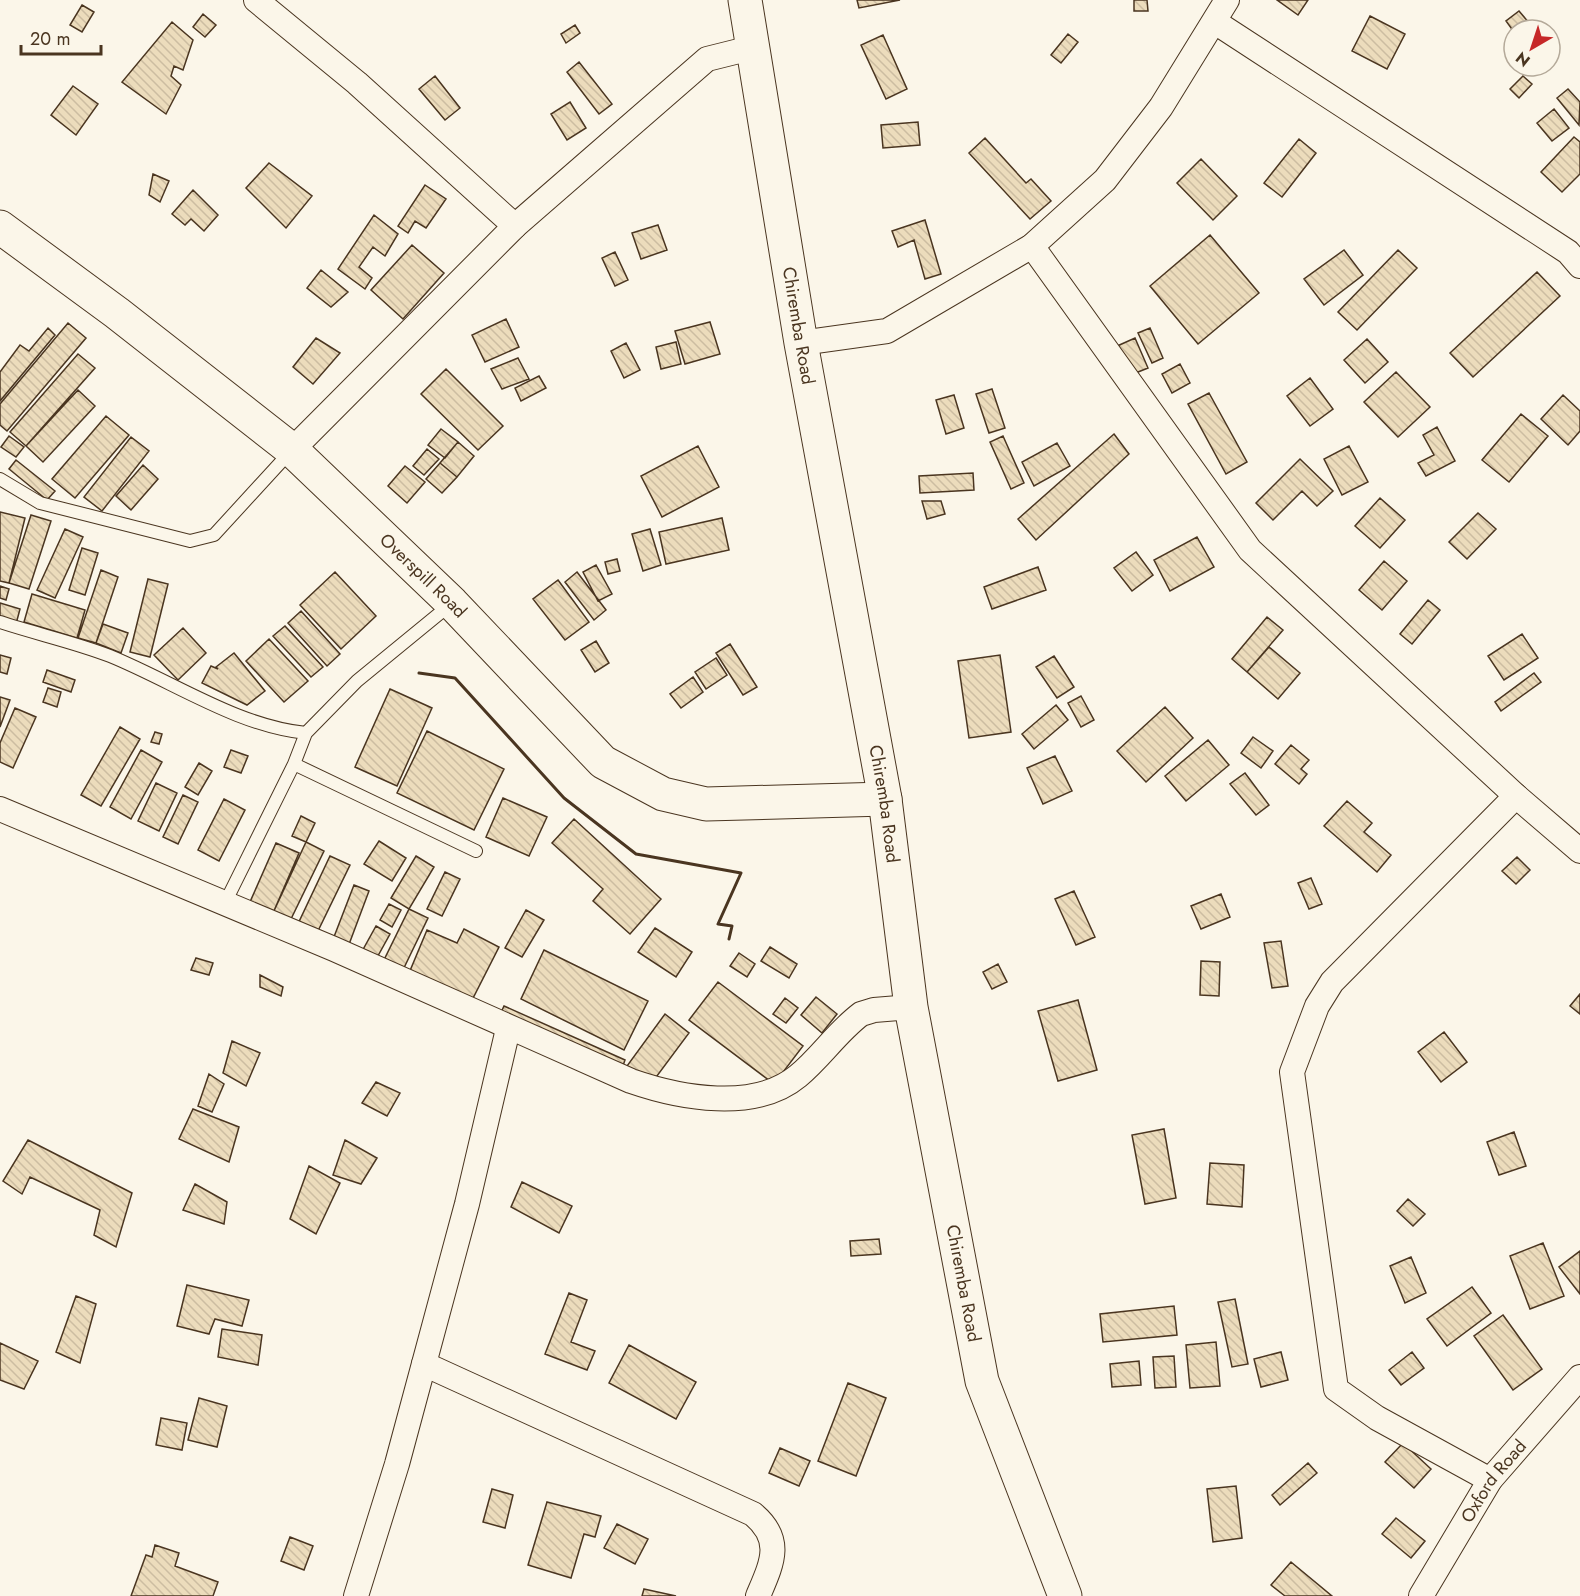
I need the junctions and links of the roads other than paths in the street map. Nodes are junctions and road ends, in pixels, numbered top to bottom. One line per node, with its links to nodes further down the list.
1 (256, 0): 6 (street)
2 (745, 0): 5 (main road, Chiremba Road)
3 (1227, 0): 4 (street)
4 (1215, 22): 8 (street); 9 (street)
5 (751, 48): 6 (street); 10 (main road, Chiremba Road)
6 (515, 226): 11 (street)
7 (0, 227): 11 (main road, Overspill Road)
8 (1032, 246): 10 (street); 17 (street)
9 (1576, 253)
10 (801, 343): 18 (main road, Chiremba Road)
11 (292, 450): 12 (lane); 13 (main road, Overspill Road)
12 (0, 478)
13 (452, 603): 15 (lane); 18 (main road, Overspill Road)
14 (0, 622): 15 (lane)
15 (306, 733): 16 (lane)
16 (294, 764): 20 (lane); 22 (lane)
17 (1516, 796): 21 (street); 27 (street)
18 (885, 799): 23 (main road, Chiremba Road)
19 (0, 809): 22 (street)
20 (476, 851)
21 (1580, 851)
22 (225, 903): 24 (street)
23 (911, 1006): 24 (street); 30 (main road, Chiremba Road)
24 (508, 1029): 25 (street)
25 (424, 1364): 28 (street); 29 (street)
26 (1580, 1377): 27 (street, Oxford Road)
27 (1490, 1480): 31 (street, Oxford Road)
28 (356, 1596)
29 (758, 1596)
30 (1065, 1596)
31 (1421, 1596)

